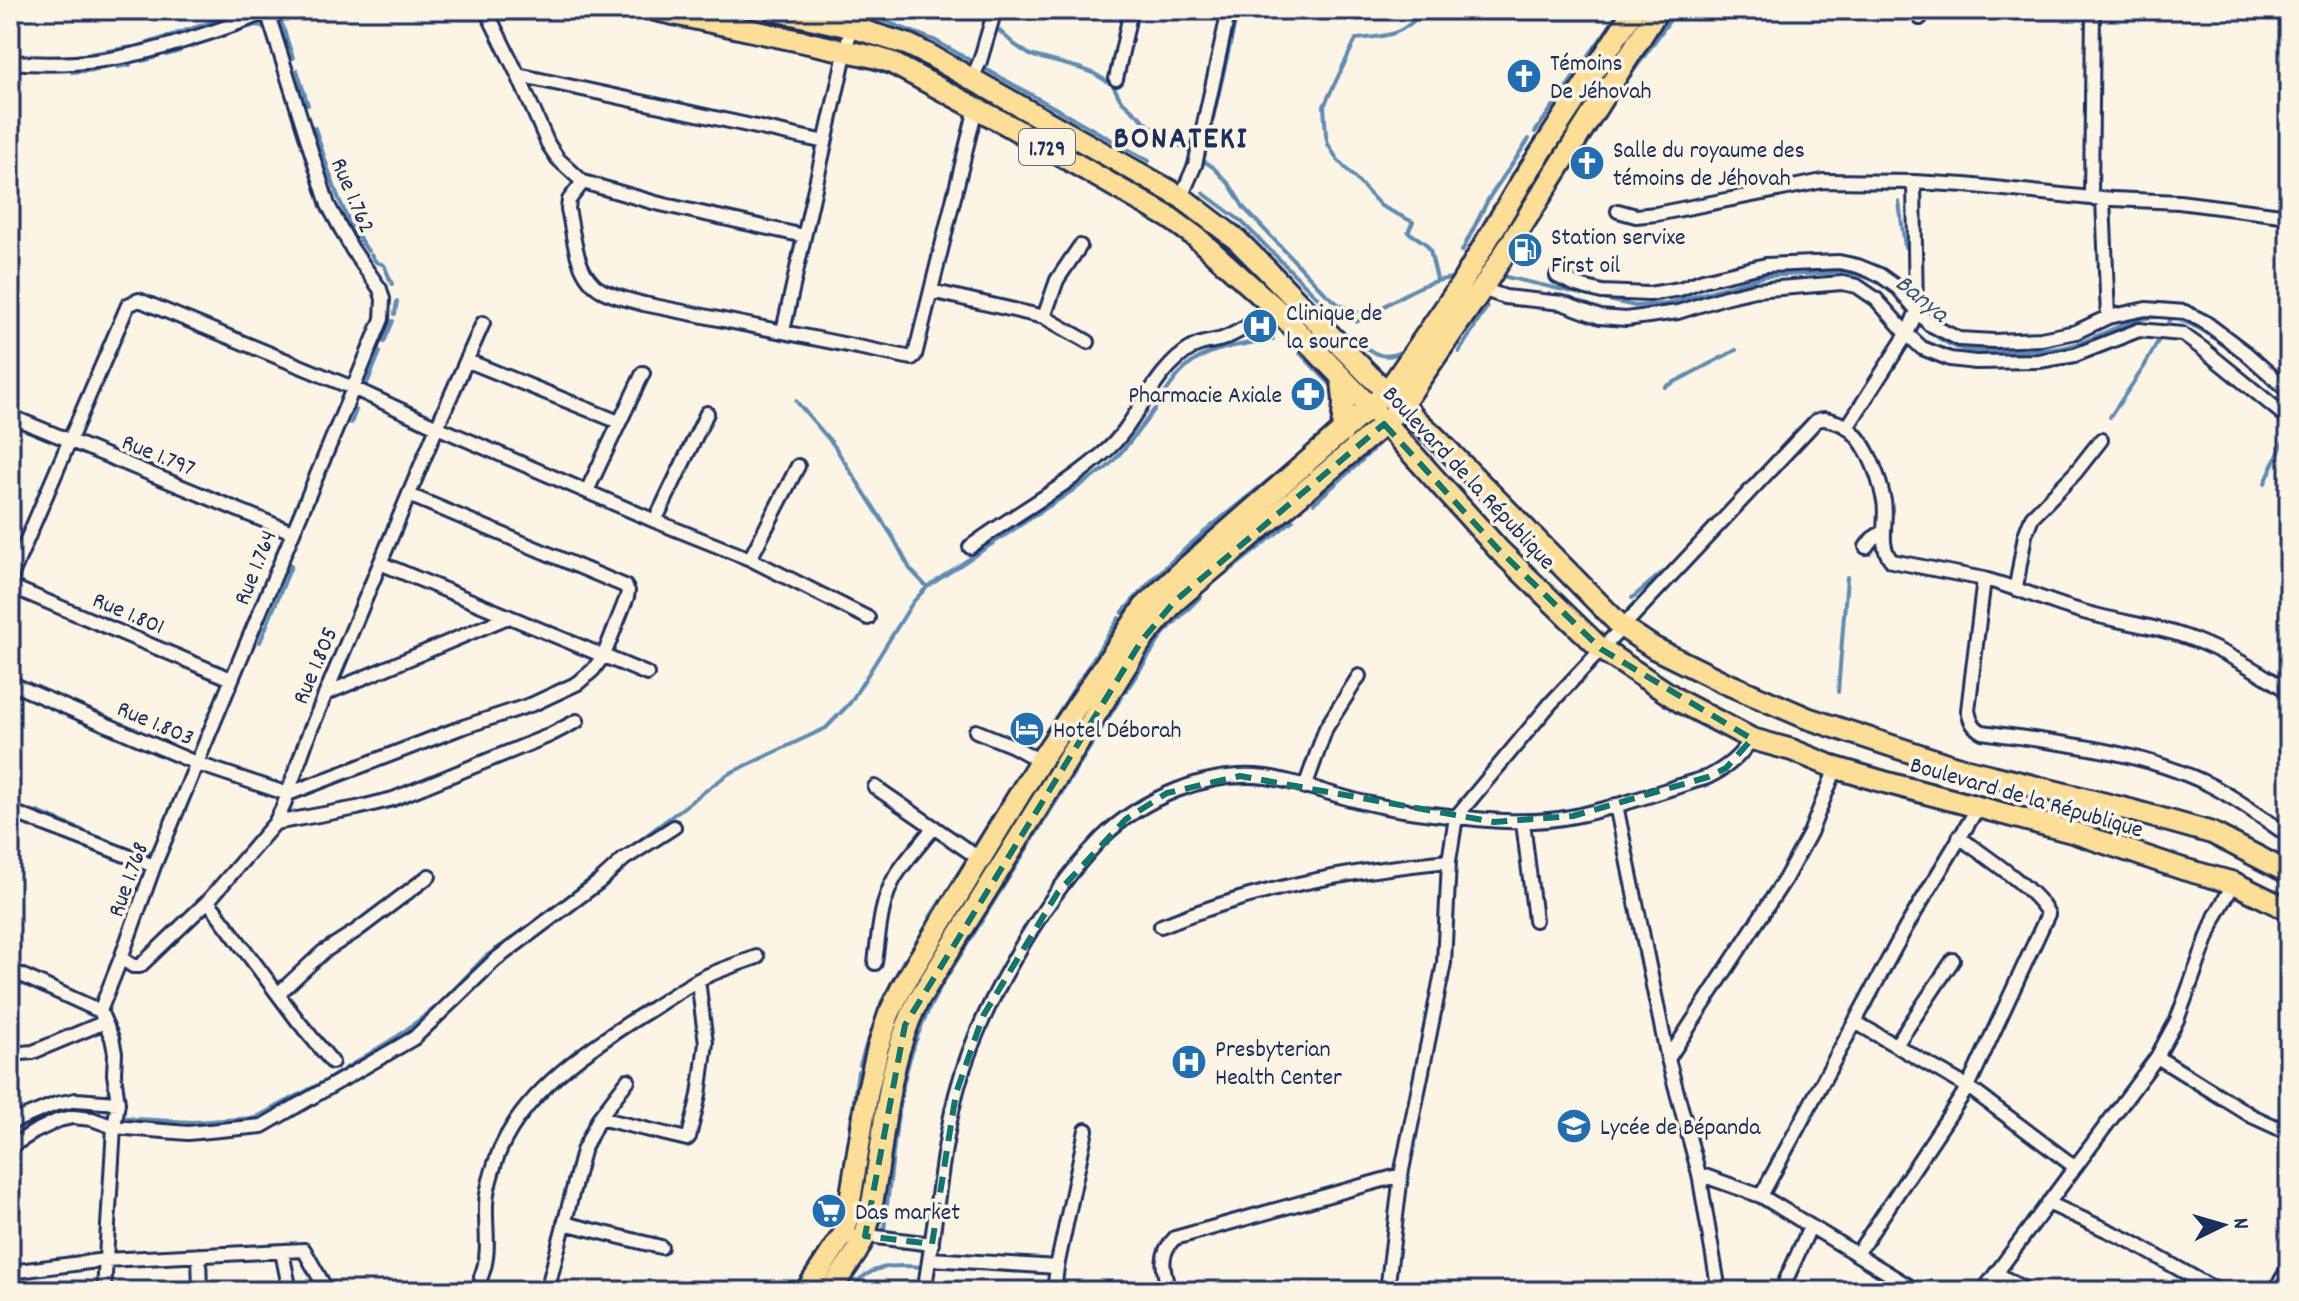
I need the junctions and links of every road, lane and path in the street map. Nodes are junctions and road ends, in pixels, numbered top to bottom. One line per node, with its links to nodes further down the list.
1 (268, 10): 10 (street); 44 (street, Rue 1.762)
2 (486, 10): 16 (street)
3 (655, 10): 13 (main road, Boulevard de la République / 1.729)
4 (774, 10): 12 (main road, Boulevard de la République / 1.729)
5 (1131, 10): 17 (street)
6 (1229, 10): 22 (street)
7 (1634, 10): 41 (main road)
8 (1658, 10): 29 (main road)
9 (2093, 10): 23 (street)
10 (240, 16): 14 (street)
11 (993, 19): 15 (street)
12 (851, 27): 13 (street); 15 (main road, Boulevard de la République / 1.729)
13 (845, 51): 18 (main road, Boulevard de la République / 1.729); 19 (street)
14 (10, 62)
15 (976, 69): 22 (main road, Boulevard de la République / 1.729)
16 (518, 75): 19 (street); 20 (street)
17 (1116, 79)
18 (976, 108): 30 (street); 31 (main road, Boulevard de la République / 1.729)
19 (825, 142): 26 (street)
20 (583, 182): 26 (street); 36 (street)
21 (1914, 182): 23 (street); 24 (street); 32 (street)
22 (1181, 197): 40 (main road, Boulevard de la République / 1.729)
23 (2097, 198): 25 (street); 34 (street)
24 (1618, 211)
25 (2289, 216)
26 (804, 236): 36 (street)
27 (1080, 246): 33 (street)
28 (1557, 276): 32 (street)
29 (1482, 289): 37 (street); 46 (main road)
30 (931, 291): 33 (street); 36 (street)
31 (1276, 309): 43 (main road, Boulevard de la République / 1.729); 63 (street)
32 (1916, 310): 34 (street); 37 (street)
33 (1044, 317): 38 (street)
34 (2108, 317): 45 (street)
35 (483, 323): 39 (street, Rue 1.805)
36 (783, 331)
37 (1908, 332): 50 (street); 52 (street)
38 (1088, 342)
39 (468, 361): 51 (street); 53 (street, Rue 1.805)
40 (1358, 364): 41 (main road); 46 (main road, Boulevard de la République / 1.729)
41 (1404, 367): 46 (main road)
42 (643, 373): 51 (street)
43 (1342, 379): 49 (main road, Boulevard de la République / 1.729); 54 (main road)
44 (353, 388): 53 (street); 56 (street); 62 (street, Rue 1.764)
45 (2289, 391)
46 (1394, 398): 49 (main road); 73 (main road, Boulevard de la République)
47 (707, 413): 60 (street)
48 (10, 416): 56 (street, Rue 1.797)
49 (1377, 416): 54 (main road); 74 (main road, Boulevard de la République); 140 (main road)
50 (2289, 419)
51 (619, 422): 58 (street)
52 (1848, 426): 61 (street); 73 (street)
53 (437, 427): 58 (street); 59 (street, Rue 1.805)
54 (1342, 433): 85 (main road)
55 (2101, 440): 70 (street)
56 (71, 441): 62 (street, Rue 1.797); 67 (street)
57 (798, 466): 65 (street)
58 (587, 491): 60 (street)
59 (409, 495): 66 (street, Rue 1.805); 75 (street)
60 (655, 521): 65 (street)
61 (1884, 531): 64 (street); 68 (street)
62 (292, 532): 78 (street, Rue 1.764)
63 (970, 547)
64 (1866, 547)
65 (750, 559): 72 (street)
66 (380, 563): 71 (street); 81 (street, Rue 1.805)
67 (10, 579)
68 (1984, 579): 70 (street); 100 (street)
69 (10, 586): 78 (street, Rue 1.801)
70 (2016, 587): 80 (street)
71 (508, 617): 75 (street); 81 (street)
72 (868, 618)
73 (1621, 626): 74 (street); 104 (main road, Boulevard de la République)
74 (1601, 649): 84 (main road, Boulevard de la République); 94 (street)
75 (604, 655): 76 (street); 90 (street)
76 (647, 674)
77 (1359, 676): 89 (street)
78 (231, 679): 86 (street, Rue 1.764)
79 (10, 683): 86 (street, Rue 1.803)
80 (2289, 692)
81 (327, 693): 90 (street, Rue 1.805)
82 (577, 721): 96 (street)
83 (976, 731): 85 (street)
84 (1752, 739): 87 (main road, Boulevard de la République); 91 (street)
85 (1040, 761): 101 (main road)
86 (198, 764): 90 (street, Rue 1.803); 103 (street, Rue 1.768)
87 (1836, 768): 92 (main road, Boulevard de la République); 123 (street)
88 (875, 787): 98 (street)
89 (1305, 787): 94 (street); 141 (street)
90 (288, 794): 96 (street, Rue 1.805)
91 (1616, 805): 95 (street); 123 (street)
92 (1977, 809): 99 (street); 106 (main road, Boulevard de la République)
93 (10, 811): 103 (street)
94 (1456, 817): 95 (street); 102 (street)
95 (1523, 822): 109 (street)
96 (275, 823): 107 (street, Rue 1.805)
97 (674, 827): 127 (street)
98 (934, 827): 101 (street); 114 (street)
99 (1959, 837): 119 (street); 126 (street)
100 (2289, 841)
101 (980, 859): 140 (main road)
102 (1449, 861): 110 (street); 135 (street)
103 (154, 866): 112 (street, Rue 1.768)
104 (2289, 873)
105 (429, 876): 117 (street)
106 (2234, 883): 108 (main road, Boulevard de la République); 122 (street)
107 (208, 901): 112 (street, Rue 1.805); 117 (street)
108 (2289, 910)
109 (1535, 920)
110 (1161, 926)
111 (757, 957): 116 (street)
112 (121, 958): 118 (street, Rue 1.768)
113 (1953, 960): 120 (street)
114 (875, 963)
115 (10, 970): 118 (street)
116 (698, 980): 128 (street); 152 (street)
117 (278, 994): 124 (street)
118 (102, 1017): 121 (street); 127 (street)
119 (1855, 1022): 120 (street); 136 (street)
120 (1896, 1045): 126 (street)
121 (10, 1054)
122 (2157, 1057): 131 (street); 133 (street)
123 (1668, 1059): 134 (street)
124 (332, 1062)
125 (628, 1080): 128 (street)
126 (1968, 1087): 133 (street); 144 (street)
127 (116, 1116): 129 (street); 132 (street); 147 (street)
128 (599, 1118): 138 (street)
129 (10, 1123)
130 (1086, 1130): 148 (street)
131 (2289, 1133)
132 (10, 1147)
133 (2075, 1167): 137 (street)
134 (1699, 1174): 136 (street); 164 (street)
135 (1401, 1175): 162 (street); 163 (street)
136 (1761, 1196): 139 (street)
137 (2048, 1203): 151 (street); 169 (street)
138 (564, 1223): 142 (street); 157 (street)
139 (1810, 1227): 144 (street); 165 (street)
140 (855, 1234): 141 (street); 158 (main road); 159 (main road)
141 (932, 1244): 146 (street)
142 (661, 1247)
143 (282, 1252): 145 (street); 155 (street); 156 (street)
144 (1857, 1254): 166 (street)
145 (199, 1255): 147 (street); 154 (street)
146 (930, 1259): 148 (street); 160 (street)
147 (105, 1260): 150 (street); 153 (street)
148 (1057, 1267): 161 (street)
149 (2289, 1271): 170 (street)
150 (10, 1272)
151 (1996, 1273): 167 (street); 168 (street)
152 (481, 1277)
153 (104, 1291)
154 (200, 1291)
155 (290, 1291)
156 (327, 1291)
157 (547, 1291)
158 (806, 1291)
159 (830, 1291)
160 (924, 1291)
161 (1054, 1291)
162 (1169, 1291)
163 (1387, 1291)
164 (1719, 1291)
165 (1781, 1291)
166 (1917, 1291)
167 (1983, 1291)
168 (2027, 1291)
169 (2218, 1291)
170 (2277, 1291)

